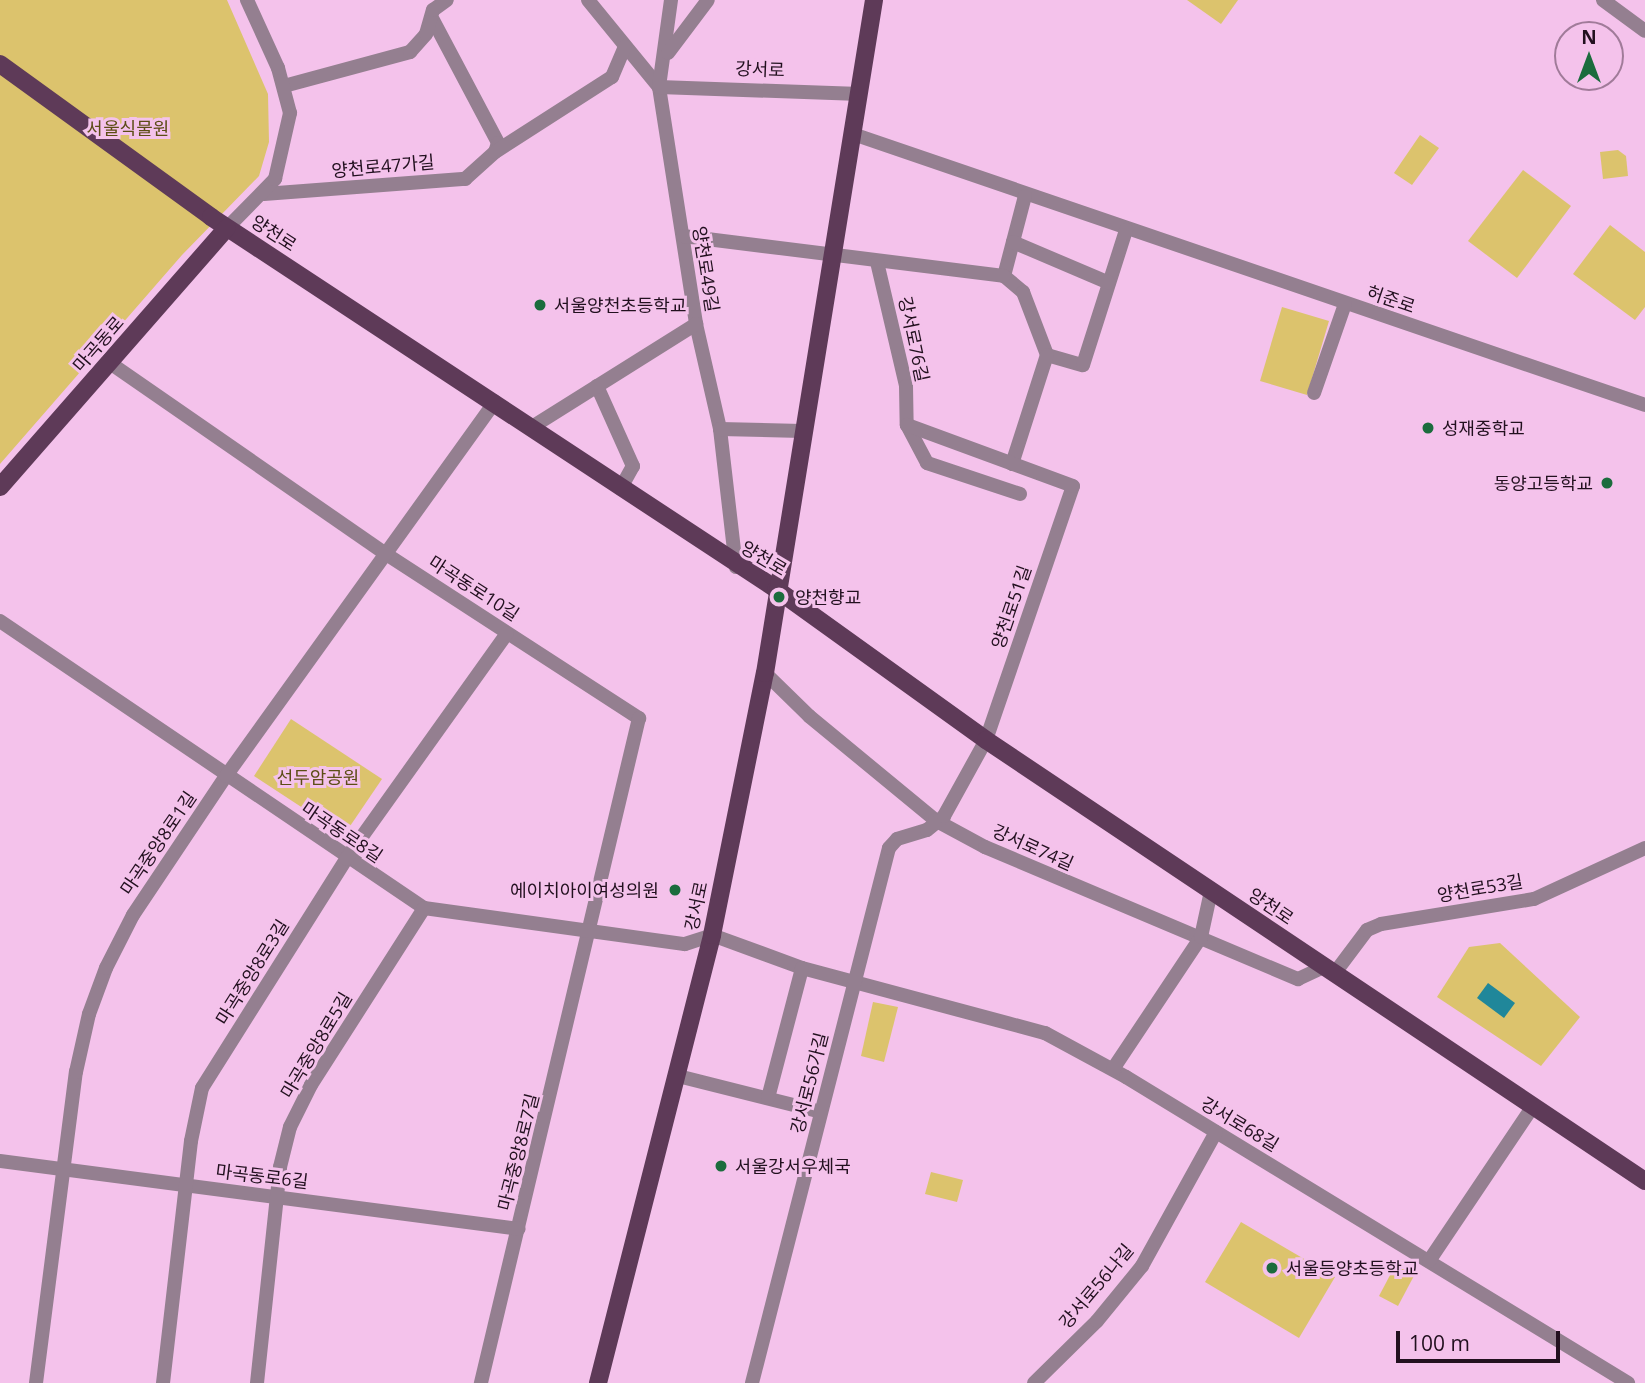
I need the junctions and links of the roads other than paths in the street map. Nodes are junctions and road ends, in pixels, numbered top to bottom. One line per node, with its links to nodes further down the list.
1 (247, 0): 13 (street)
2 (447, 0): 8 (street)
3 (587, 0): 10 (street)
4 (671, 0): 11 (street)
5 (708, 0): 11 (street)
6 (874, 0): 15 (main road, 강서로)
7 (1603, 0): 9 (street)
8 (433, 20): 13 (street); 17 (street)
9 (1645, 31)
10 (625, 47): 14 (street); 17 (street, 양천로47가길)
11 (667, 54): 14 (street)
12 (0, 64): 20 (main road, 양천로)
13 (284, 86): 18 (street)
14 (659, 87): 15 (street, 강서로); 22 (street, 양천로49길)
15 (860, 94): 16 (main road, 강서로)
16 (853, 134): 19 (street, 허준로); 24 (main road, 강서로)
17 (495, 152): 18 (street, 양천로47가길)
18 (264, 194): 20 (street)
19 (1025, 195): 21 (street, 허준로); 23 (street)
20 (227, 228): 31 (main road, 마곡동로); 34 (main road, 양천로)
21 (1126, 230): 27 (street); 28 (street, 허준로)
22 (683, 236): 24 (street); 29 (street, 양천로49길)
23 (1013, 242): 26 (street); 27 (street)
24 (832, 257): 25 (street); 39 (main road, 강서로)
25 (877, 262): 26 (street); 36 (street, 강서로76길)
26 (1004, 276): 30 (street)
27 (1109, 283): 30 (street)
28 (1346, 304): 33 (street); 35 (street, 허준로)
29 (696, 324): 32 (street); 38 (street, 양천로49길)
30 (1047, 355): 40 (street)
31 (110, 363): 41 (main road, 마곡동로); 44 (street, 마곡동로10길)
32 (597, 386): 37 (street); 42 (street)
33 (1314, 393)
34 (495, 402): 37 (main road, 양천로); 44 (street, 마곡중앙8로1길)
35 (1645, 405)
36 (907, 425): 40 (street); 43 (street, 강서로76길)
37 (532, 427): 42 (main road, 양천로)
38 (720, 429): 39 (street); 45 (street, 양천로49길)
39 (802, 431): 46 (main road, 강서로)
40 (1012, 464): 50 (street, 양천로51길)
41 (0, 487)
42 (621, 489): 45 (main road, 양천로)
43 (1020, 494)
44 (386, 554): 48 (street, 마곡동로10길); 51 (street, 마곡중앙8로1길)
45 (736, 567): 46 (main road, 양천로)
46 (775, 589): 49 (main road, 강서로); 50 (main road, 양천로)
47 (0, 621): 51 (street, 마곡동로8길)
48 (507, 633): 54 (street, 마곡중앙8로3길); 57 (street, 마곡동로10길)
49 (765, 673): 52 (street, 강서로74길); 58 (main road, 강서로)
50 (986, 740): 52 (street); 55 (main road, 양천로)
51 (226, 776): 54 (street, 마곡동로8길); 70 (street, 마곡중앙8로1길)
52 (935, 820): 59 (street, 강서로74길); 62 (street, 강서로56가길)
53 (1645, 848): 61 (street, 양천로53길)
54 (346, 859): 56 (street, 마곡동로8길); 72 (street, 마곡중앙8로3길)
55 (1211, 891): 59 (street); 61 (main road, 양천로)
56 (424, 908): 57 (street, 마곡동로8길); 73 (street, 마곡중앙8로5길)
57 (592, 931): 58 (street, 마곡동로8길); 74 (street, 마곡중앙8로7길)
58 (712, 935): 60 (street, 강서로68길); 64 (main road, 강서로)
59 (1201, 937): 61 (street, 강서로74길); 63 (street)
60 (802, 968): 62 (street, 강서로68길); 65 (street)
61 (1329, 970): 66 (main road, 양천로)
62 (855, 982): 63 (street, 강서로68길); 67 (street, 강서로56가길)
63 (1113, 1069): 68 (street, 강서로68길)
64 (678, 1076): 65 (street); 80 (main road, 강서로)
65 (768, 1098): 67 (street)
66 (1533, 1106): 71 (main road, 양천로); 75 (street)
67 (821, 1112): 81 (street, 강서로56가길)
68 (1216, 1132): 75 (street, 강서로68길); 82 (street, 강서로56나길)
69 (0, 1161): 70 (street, 마곡동로6길)
70 (65, 1170): 72 (street, 마곡동로6길); 76 (street, 마곡중앙8로1길)
71 (1645, 1181)
72 (186, 1185): 73 (street, 마곡동로6길); 77 (street, 마곡중앙8로3길)
73 (277, 1197): 74 (street, 마곡동로6길); 78 (street, 마곡중앙8로5길)
74 (519, 1229): 79 (street, 마곡중앙8로7길)
75 (1429, 1261): 83 (street, 강서로68길)
76 (36, 1383)
77 (163, 1383)
78 (257, 1383)
79 (481, 1383)
80 (598, 1383)
81 (752, 1383)
82 (1034, 1383)
83 (1628, 1383)

